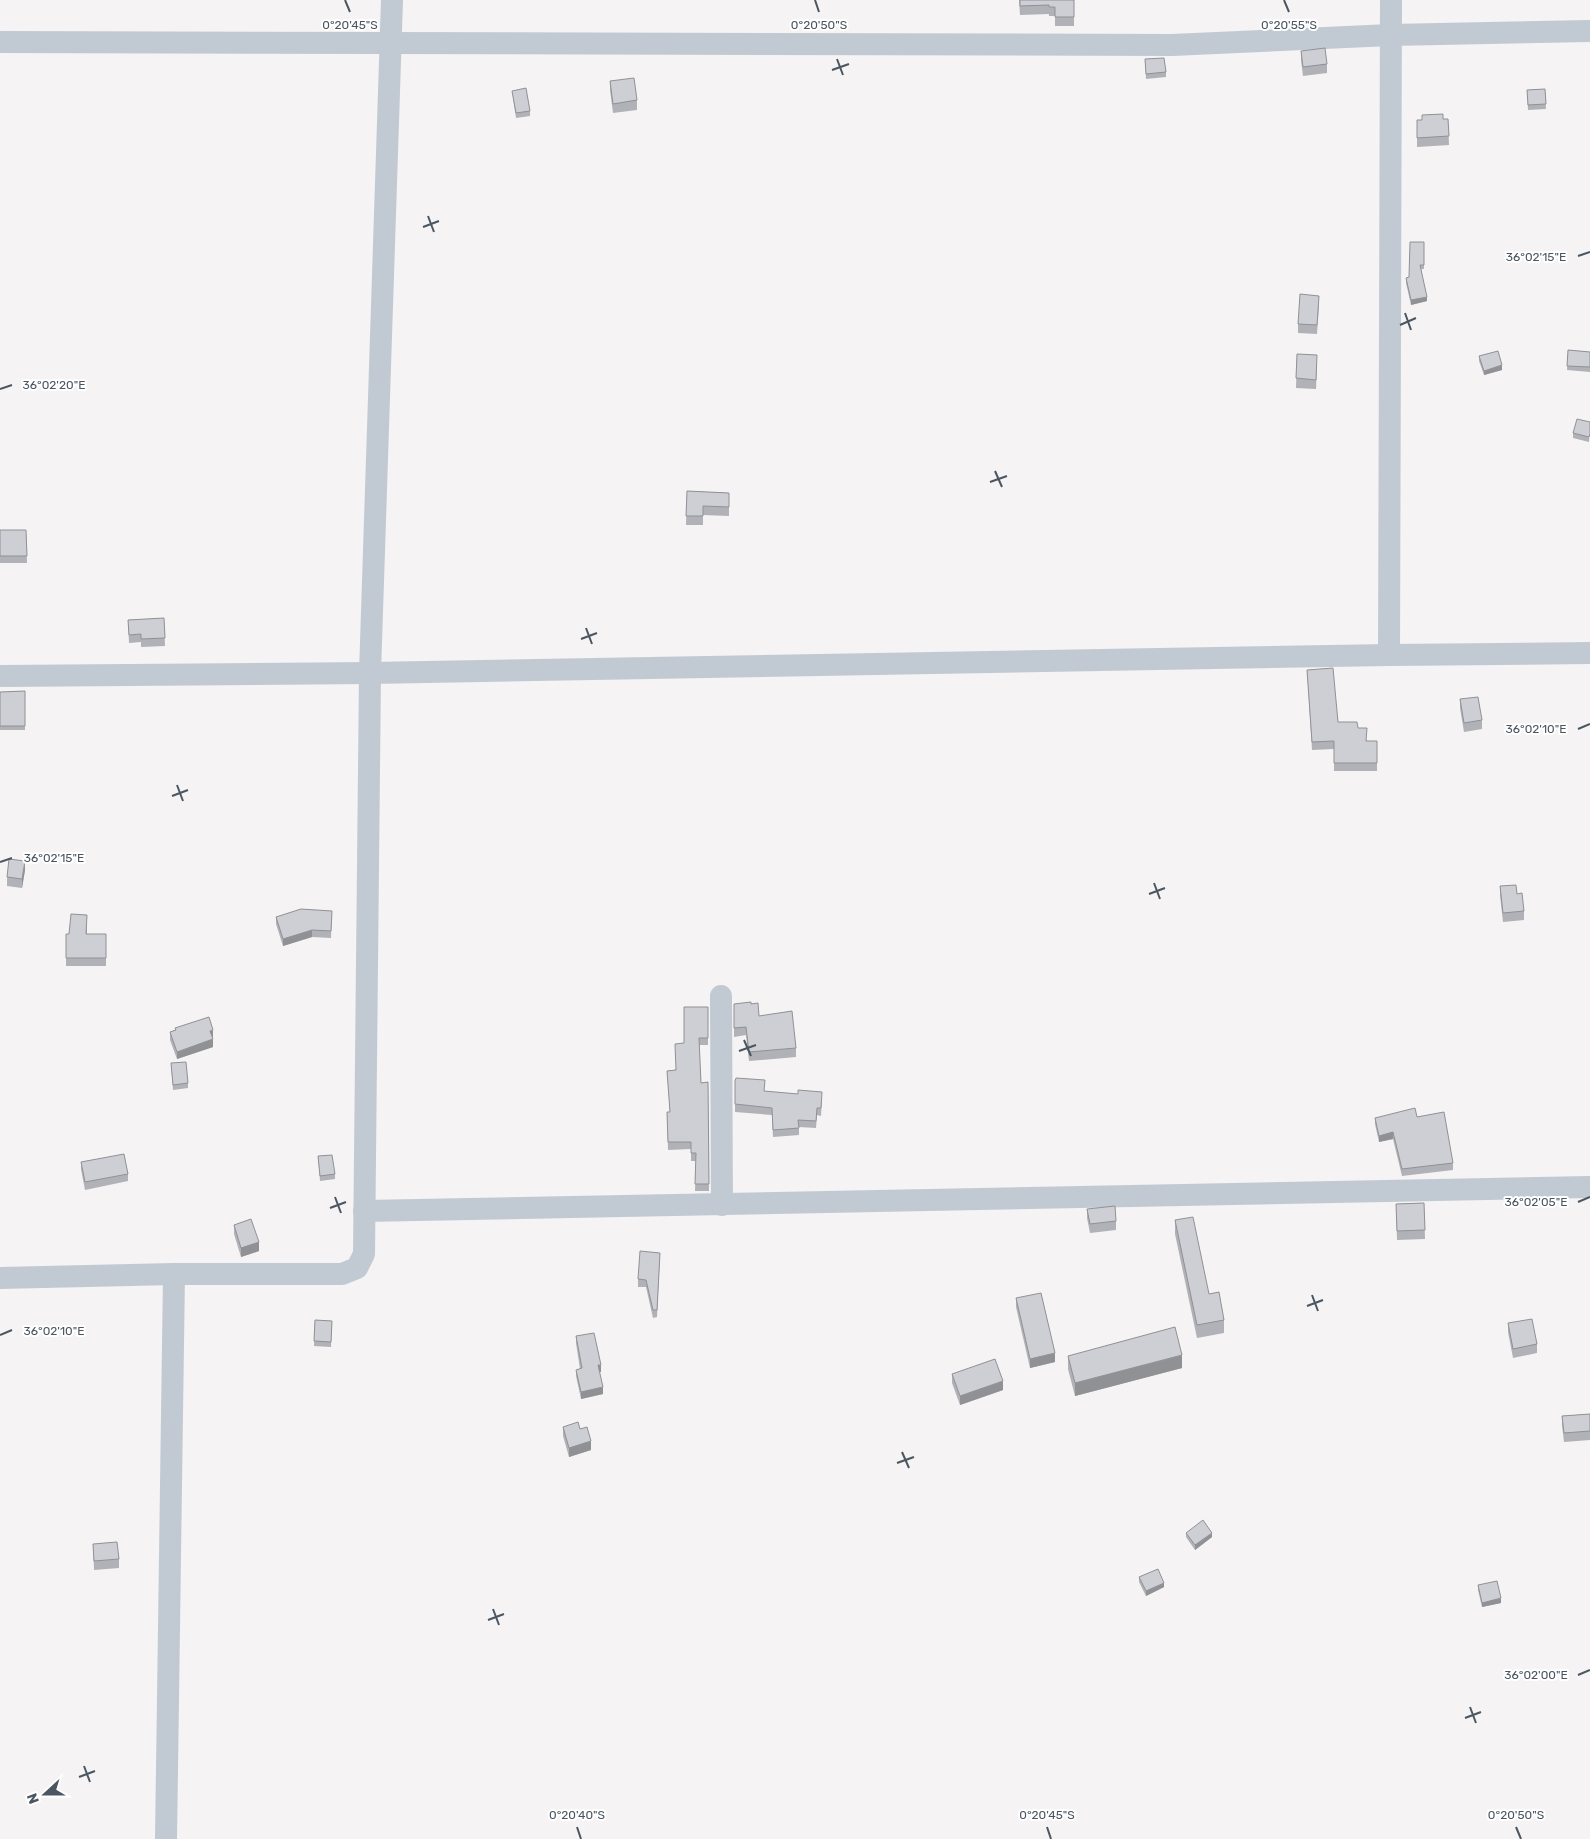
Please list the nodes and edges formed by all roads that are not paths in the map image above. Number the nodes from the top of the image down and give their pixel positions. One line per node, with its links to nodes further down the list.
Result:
1 (392, 0): 6 (street)
2 (1391, 0): 4 (street)
3 (1590, 31): 4 (street)
4 (1390, 35): 6 (street); 8 (street)
5 (0, 42): 6 (street)
6 (392, 44): 9 (street)
7 (1590, 653): 8 (street)
8 (1389, 655): 9 (street)
9 (370, 673): 10 (street); 14 (street)
10 (0, 676)
11 (721, 996): 13 (street)
12 (1590, 1187): 13 (street)
13 (722, 1205): 14 (street)
14 (364, 1211): 15 (street)
15 (174, 1274): 16 (street); 17 (street)
16 (0, 1278)
17 (166, 1839)

